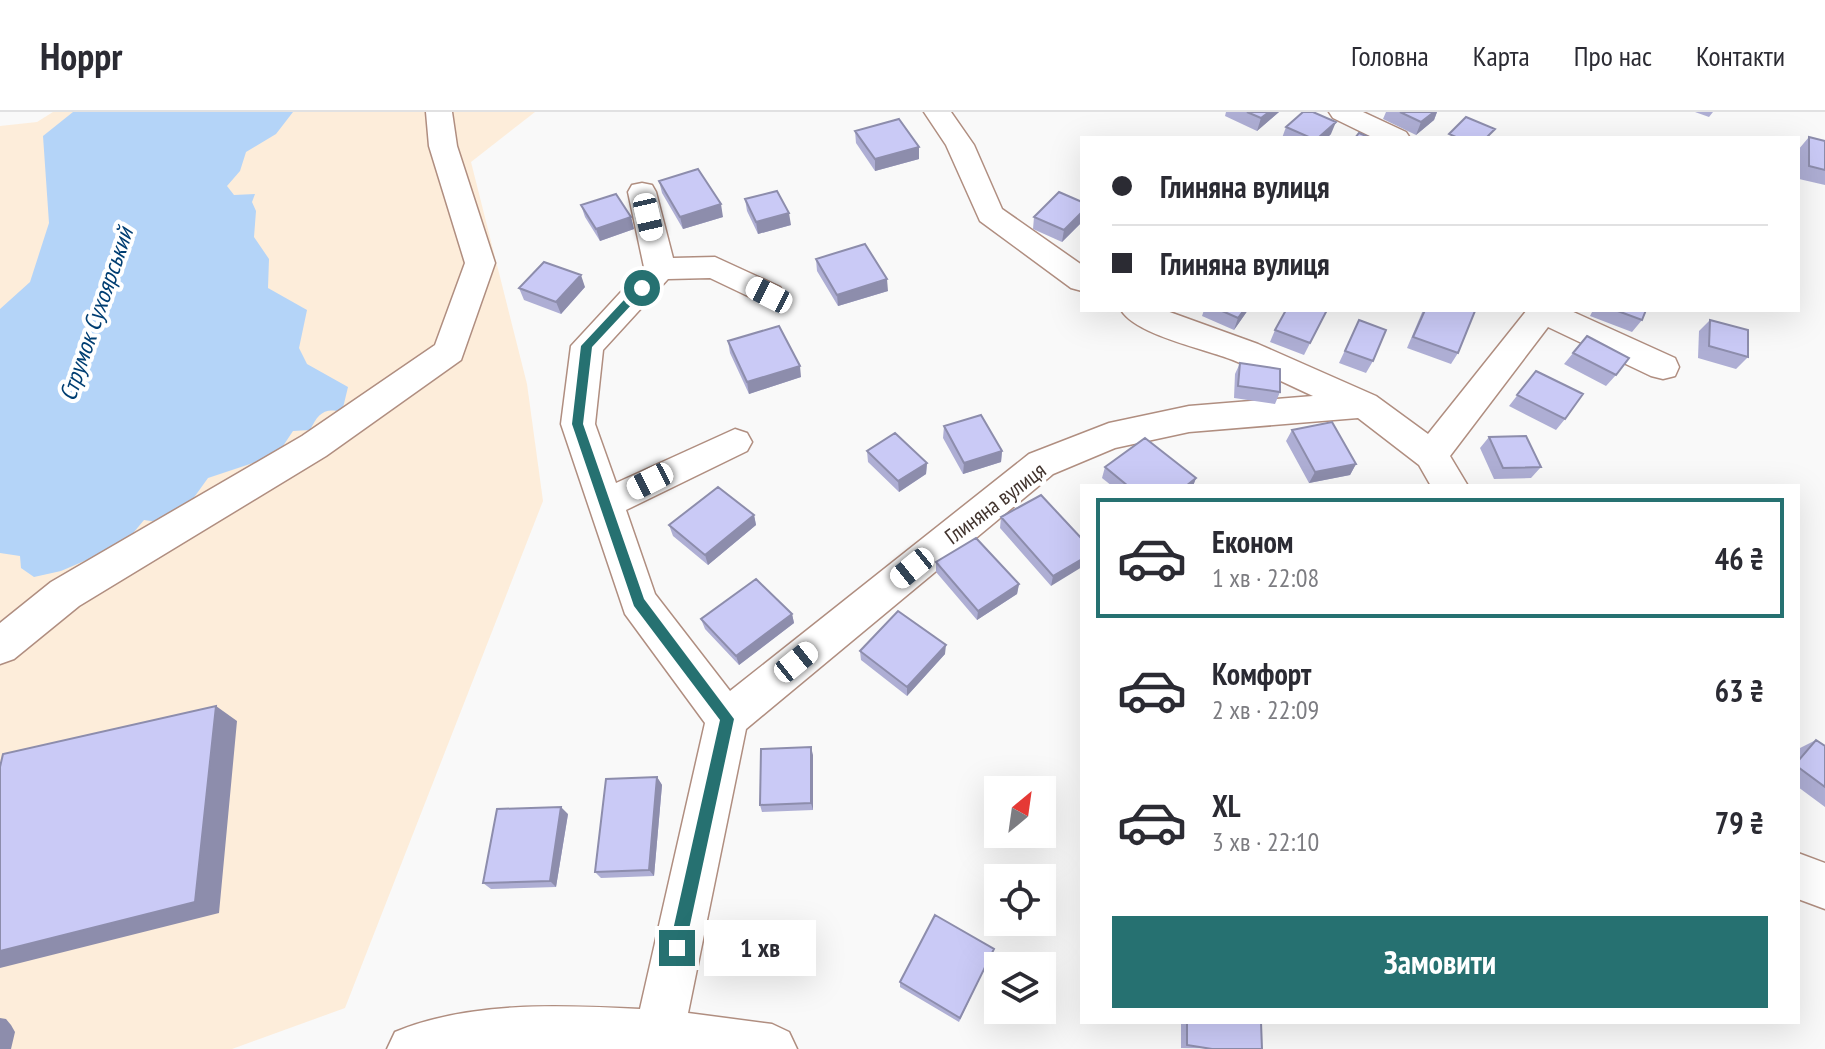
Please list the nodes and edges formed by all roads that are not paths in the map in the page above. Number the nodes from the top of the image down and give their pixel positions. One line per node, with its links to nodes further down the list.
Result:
1 (439, 112): 18 (street)
2 (937, 112): 7 (street)
3 (1342, 112): 4 (street)
4 (1392, 136)
5 (642, 192): 6 (street)
6 (660, 269): 8 (street); 17 (street)
7 (1080, 279)
8 (769, 295)
9 (1141, 312): 13 (street)
10 (1541, 312): 15 (street)
11 (1547, 312): 12 (street)
12 (1663, 367)
13 (1364, 405): 15 (street); 19 (street, Глиняна вулиця)
14 (735, 442): 17 (street)
15 (1431, 455): 16 (street)
16 (1449, 484)
17 (607, 503): 19 (street)
18 (0, 647)
19 (727, 719): 22 (street)
20 (1800, 877): 21 (street)
21 (1825, 886)
22 (659, 1033): 23 (street); 24 (street)
23 (412, 1049)
24 (772, 1049)

